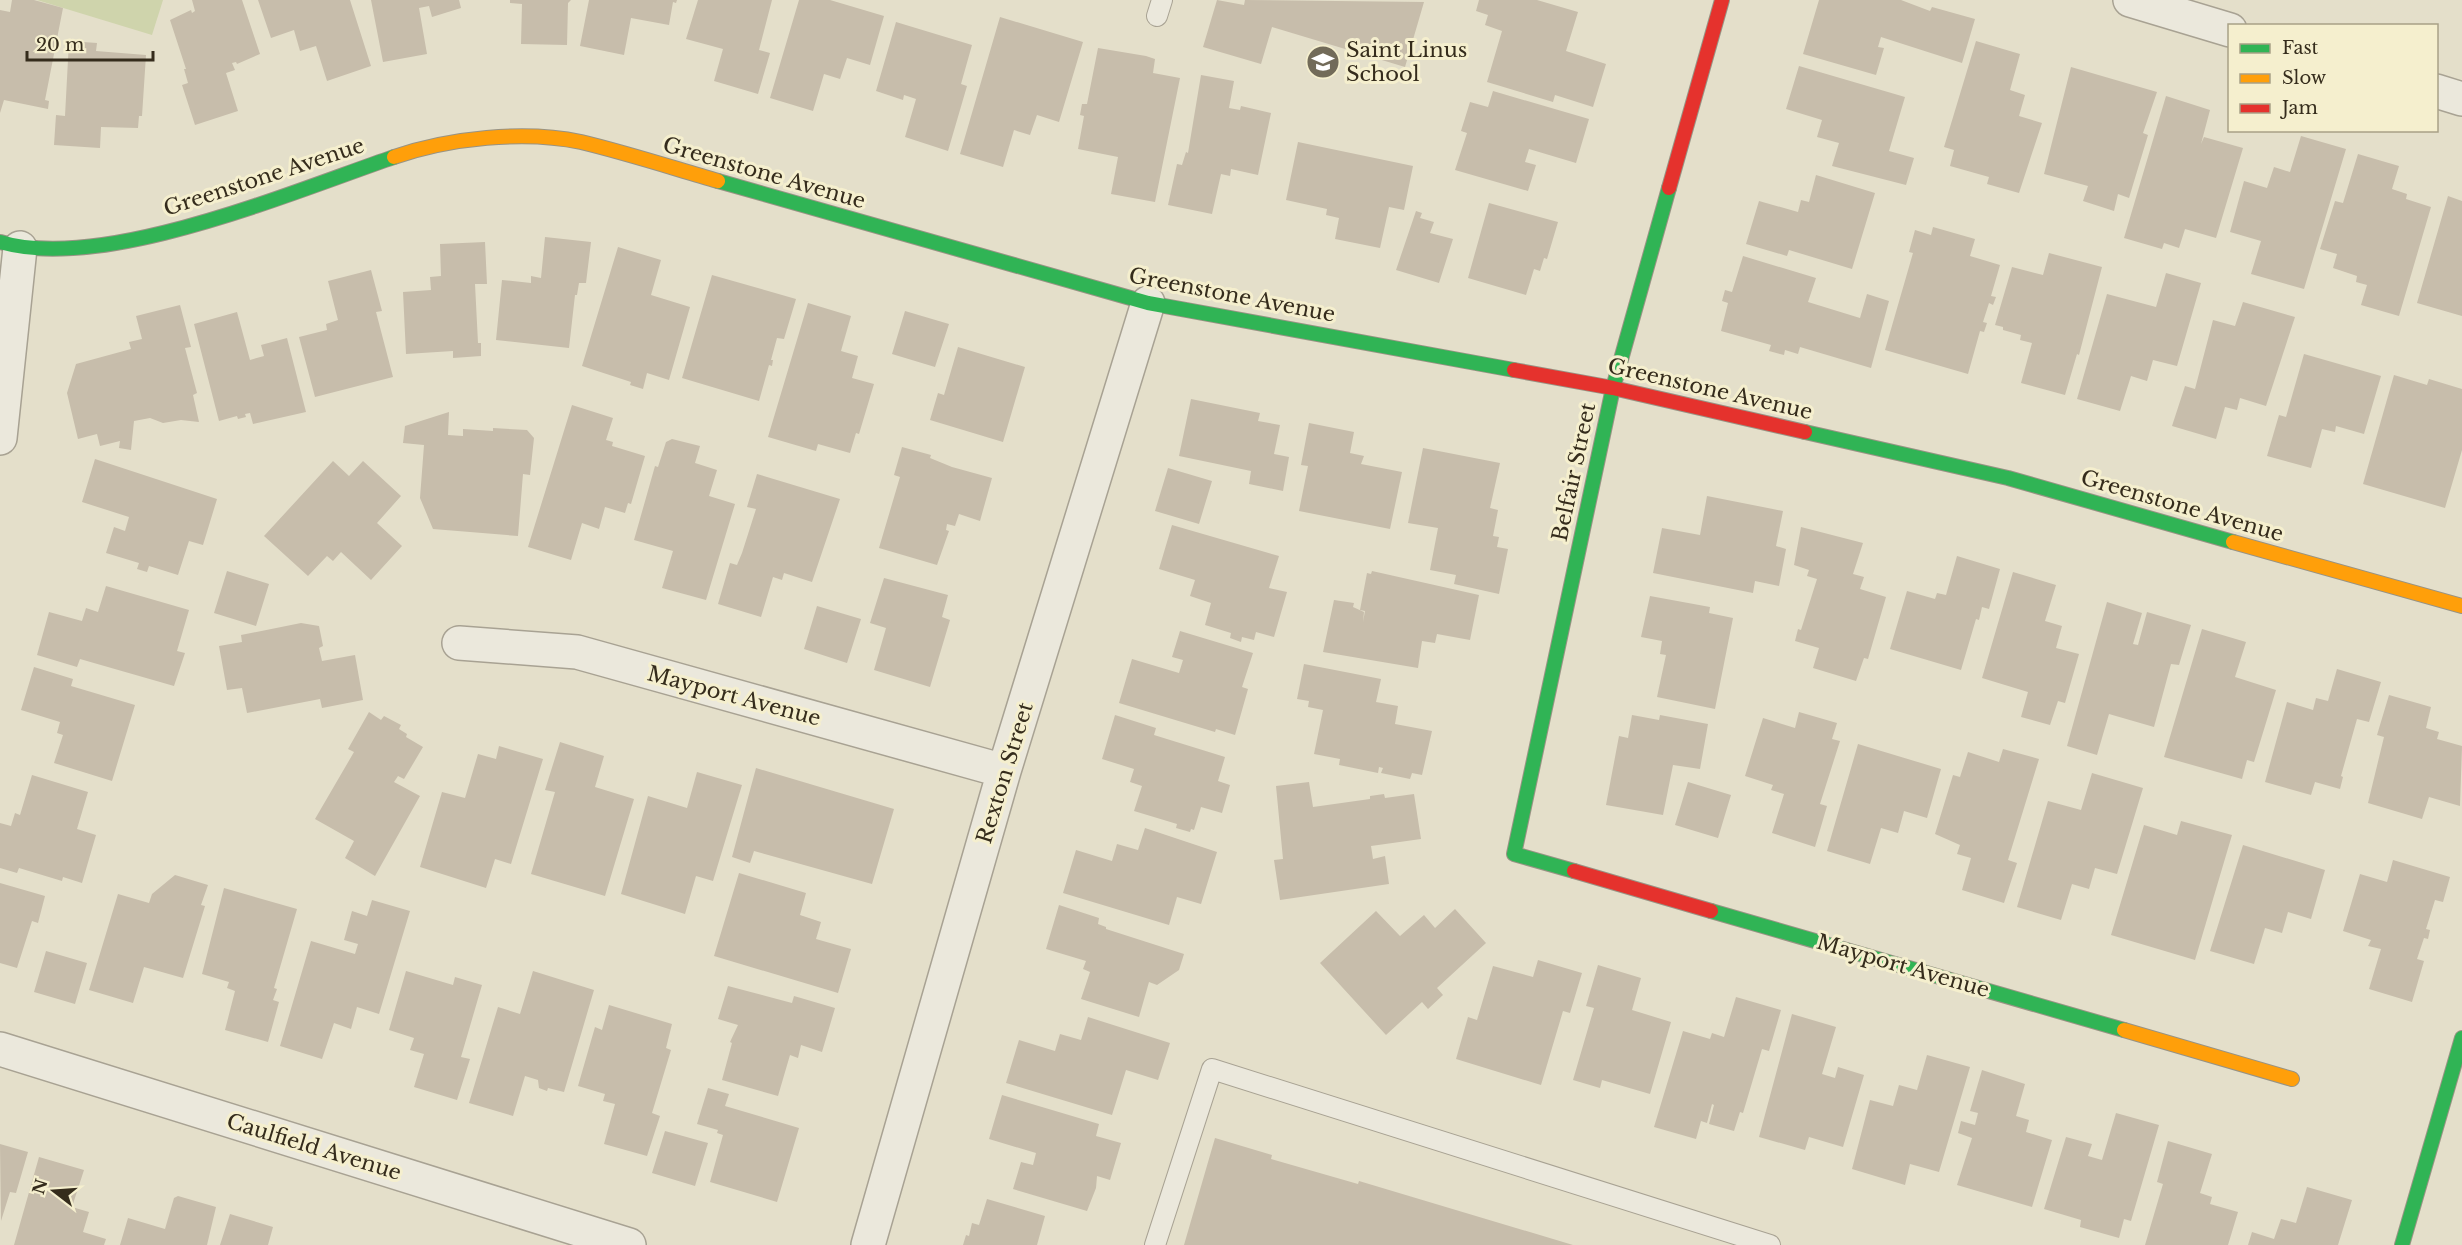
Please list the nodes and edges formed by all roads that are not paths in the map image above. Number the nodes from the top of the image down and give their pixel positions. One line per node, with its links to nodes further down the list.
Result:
1 (1722, 0): 8 (street, Belfair Street)
2 (2130, 0): 3 (street)
3 (2228, 30)
4 (2438, 92): 5 (street)
5 (2462, 99)
6 (10, 245): 7 (street, Greenstone Avenue); 9 (street)
7 (1148, 303): 8 (street, Greenstone Avenue); 12 (street, Rexton Street)
8 (1613, 388): 10 (street, Greenstone Avenue); 13 (street, Belfair Street)
9 (0, 438)
10 (2462, 606)
11 (459, 643): 12 (street, Mayport Avenue)
12 (1004, 771): 19 (street, Rexton Street)
13 (1514, 854): 17 (street, Mayport Avenue)
14 (2462, 1038): 16 (street)
15 (0, 1049): 18 (street, Caulfield Avenue)
16 (2456, 1076): 22 (street)
17 (2292, 1079)
18 (628, 1245)
19 (868, 1245)
20 (1155, 1245): 21 (lane)
21 (1770, 1245)
22 (2402, 1245)

